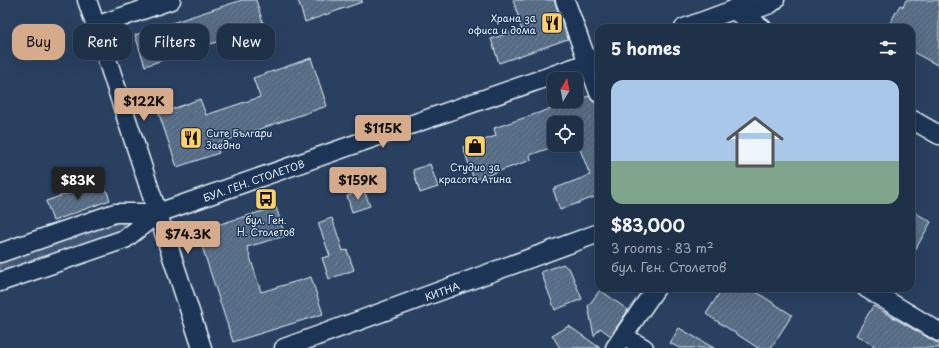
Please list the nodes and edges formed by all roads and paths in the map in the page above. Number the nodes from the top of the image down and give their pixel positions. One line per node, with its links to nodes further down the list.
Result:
1 (86, 0): 6 (street)
2 (171, 0): 7 (street)
3 (565, 0): 11 (street)
4 (775, 0): 5 (street)
5 (740, 5): 8 (street); 9 (street)
6 (95, 24)
7 (102, 24)
8 (694, 24)
9 (758, 24)
10 (107, 60): 15 (street)
11 (593, 61): 12 (street); 15 (street, БУЛ. ГЕН. СТОЛЕТОВ)
12 (595, 72)
13 (915, 120): 14 (street)
14 (936, 128)
15 (158, 212): 17 (street, БУЛ. ГЕН. СТОЛЕТОВ); 18 (street, БУЛ. ГЕН. СТОЛЕТОВ); 23 (street)
16 (595, 234): 24 (street, КИТНА)
17 (0, 253)
18 (0, 282)
19 (653, 292): 22 (street)
20 (873, 292): 21 (street)
21 (939, 332)
22 (619, 342): 25 (street)
23 (202, 348)
24 (284, 348)
25 (644, 348)

